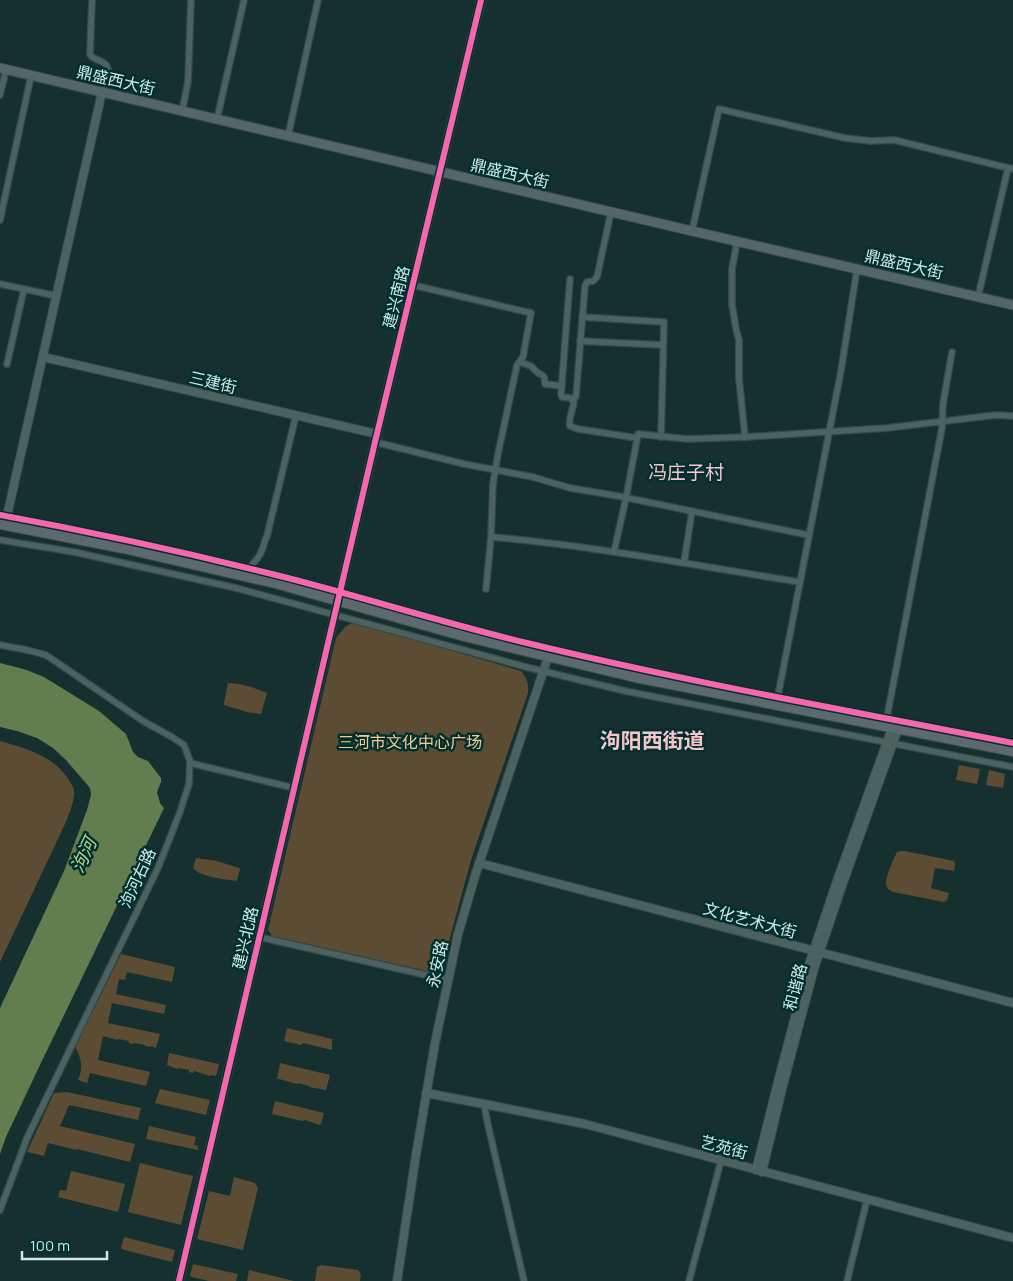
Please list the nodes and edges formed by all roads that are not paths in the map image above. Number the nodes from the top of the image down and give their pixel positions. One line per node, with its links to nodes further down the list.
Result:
1 (92, 0): 8 (street)
2 (191, 0): 10 (street)
3 (244, 0): 11 (street)
4 (318, 0): 12 (street)
5 (482, 0): 14 (street, 建兴南路)
6 (3, 69): 7 (main road, 鼎盛西大街); 9 (street)
7 (31, 76): 8 (main road, 鼎盛西大街); 16 (street)
8 (103, 92): 10 (main road, 鼎盛西大街); 24 (street)
9 (0, 95)
10 (182, 111): 11 (main road, 鼎盛西大街)
11 (217, 119): 12 (main road, 鼎盛西大街)
12 (288, 136): 14 (main road, 鼎盛西大街)
13 (1010, 169): 17 (street); 25 (street)
14 (440, 172): 15 (main road, 鼎盛西大街); 22 (street, 建兴南路)
15 (611, 212): 17 (main road, 鼎盛西大街); 27 (street)
16 (0, 220)
17 (692, 231): 18 (main road, 鼎盛西大街)
18 (737, 241): 19 (main road, 鼎盛西大街); 41 (street)
19 (857, 269): 25 (main road, 鼎盛西大街); 39 (street)
20 (570, 279): 34 (street)
21 (0, 284): 23 (street)
22 (412, 285): 32 (street); 42 (street, 建兴南路)
23 (24, 289): 24 (street); 33 (street)
24 (57, 296): 31 (street)
25 (978, 297): 26 (main road, 鼎盛西大街)
26 (1013, 305)
27 (582, 317): 28 (street); 29 (street)
28 (580, 341): 29 (street); 35 (street)
29 (663, 345): 40 (street)
30 (952, 352): 38 (street)
31 (43, 357): 36 (street, 三建街); 47 (street)
32 (520, 362): 34 (street); 44 (street)
33 (6, 364)
34 (562, 386): 35 (street)
35 (573, 400): 43 (street)
36 (296, 415): 42 (street, 三建街); 53 (street)
37 (1013, 416): 38 (street)
38 (942, 421): 39 (street); 60 (street)
39 (829, 432): 41 (street); 48 (street)
40 (661, 437): 41 (street); 43 (street)
41 (745, 437)
42 (376, 438): 44 (street); 56 (street, 建兴南路)
43 (637, 438): 45 (street)
44 (496, 470): 45 (street); 49 (street)
45 (626, 498): 46 (street); 51 (street)
46 (692, 511): 48 (street); 52 (street)
47 (2, 522): 53 (highway); 56 (highway)
48 (808, 535): 54 (street)
49 (491, 537): 51 (street); 55 (street)
50 (0, 540): 56 (street)
51 (614, 552): 52 (street)
52 (684, 563): 54 (street)
53 (249, 572): 56 (highway)
54 (800, 582): 59 (street)
55 (486, 590)
56 (337, 604): 58 (highway); 59 (highway); 66 (street, 建兴北路)
57 (0, 645): 64 (street)
58 (544, 668): 60 (highway); 67 (street, 永安路)
59 (777, 701): 60 (highway)
60 (891, 732): 61 (street); 62 (highway); 63 (highway); 65 (street); 69 (street, 和谐路)
61 (1013, 743)
62 (1013, 751)
63 (1013, 758)
64 (190, 763): 66 (street); 77 (street, 泃河右路)
65 (1013, 767)
66 (294, 788): 68 (street, 建兴北路)
67 (479, 863): 69 (street, 文化艺术大街); 70 (street, 永安路)
68 (259, 938): 70 (street); 79 (street, 建兴北路)
69 (816, 951): 71 (street, 文化艺术大街); 75 (street, 和谐路)
70 (448, 980): 72 (street, 永安路)
71 (1013, 1003)
72 (426, 1093): 73 (street, 艺苑街); 80 (street, 永安路)
73 (484, 1104): 74 (street, 艺苑街); 81 (street)
74 (721, 1161): 75 (street, 艺苑街); 82 (street)
75 (759, 1171): 76 (street, 艺苑街)
76 (867, 1200): 78 (street, 艺苑街); 83 (street)
77 (0, 1210)
78 (1013, 1238)
79 (179, 1281)
80 (397, 1281)
81 (524, 1281)
82 (688, 1281)
83 (847, 1281)

